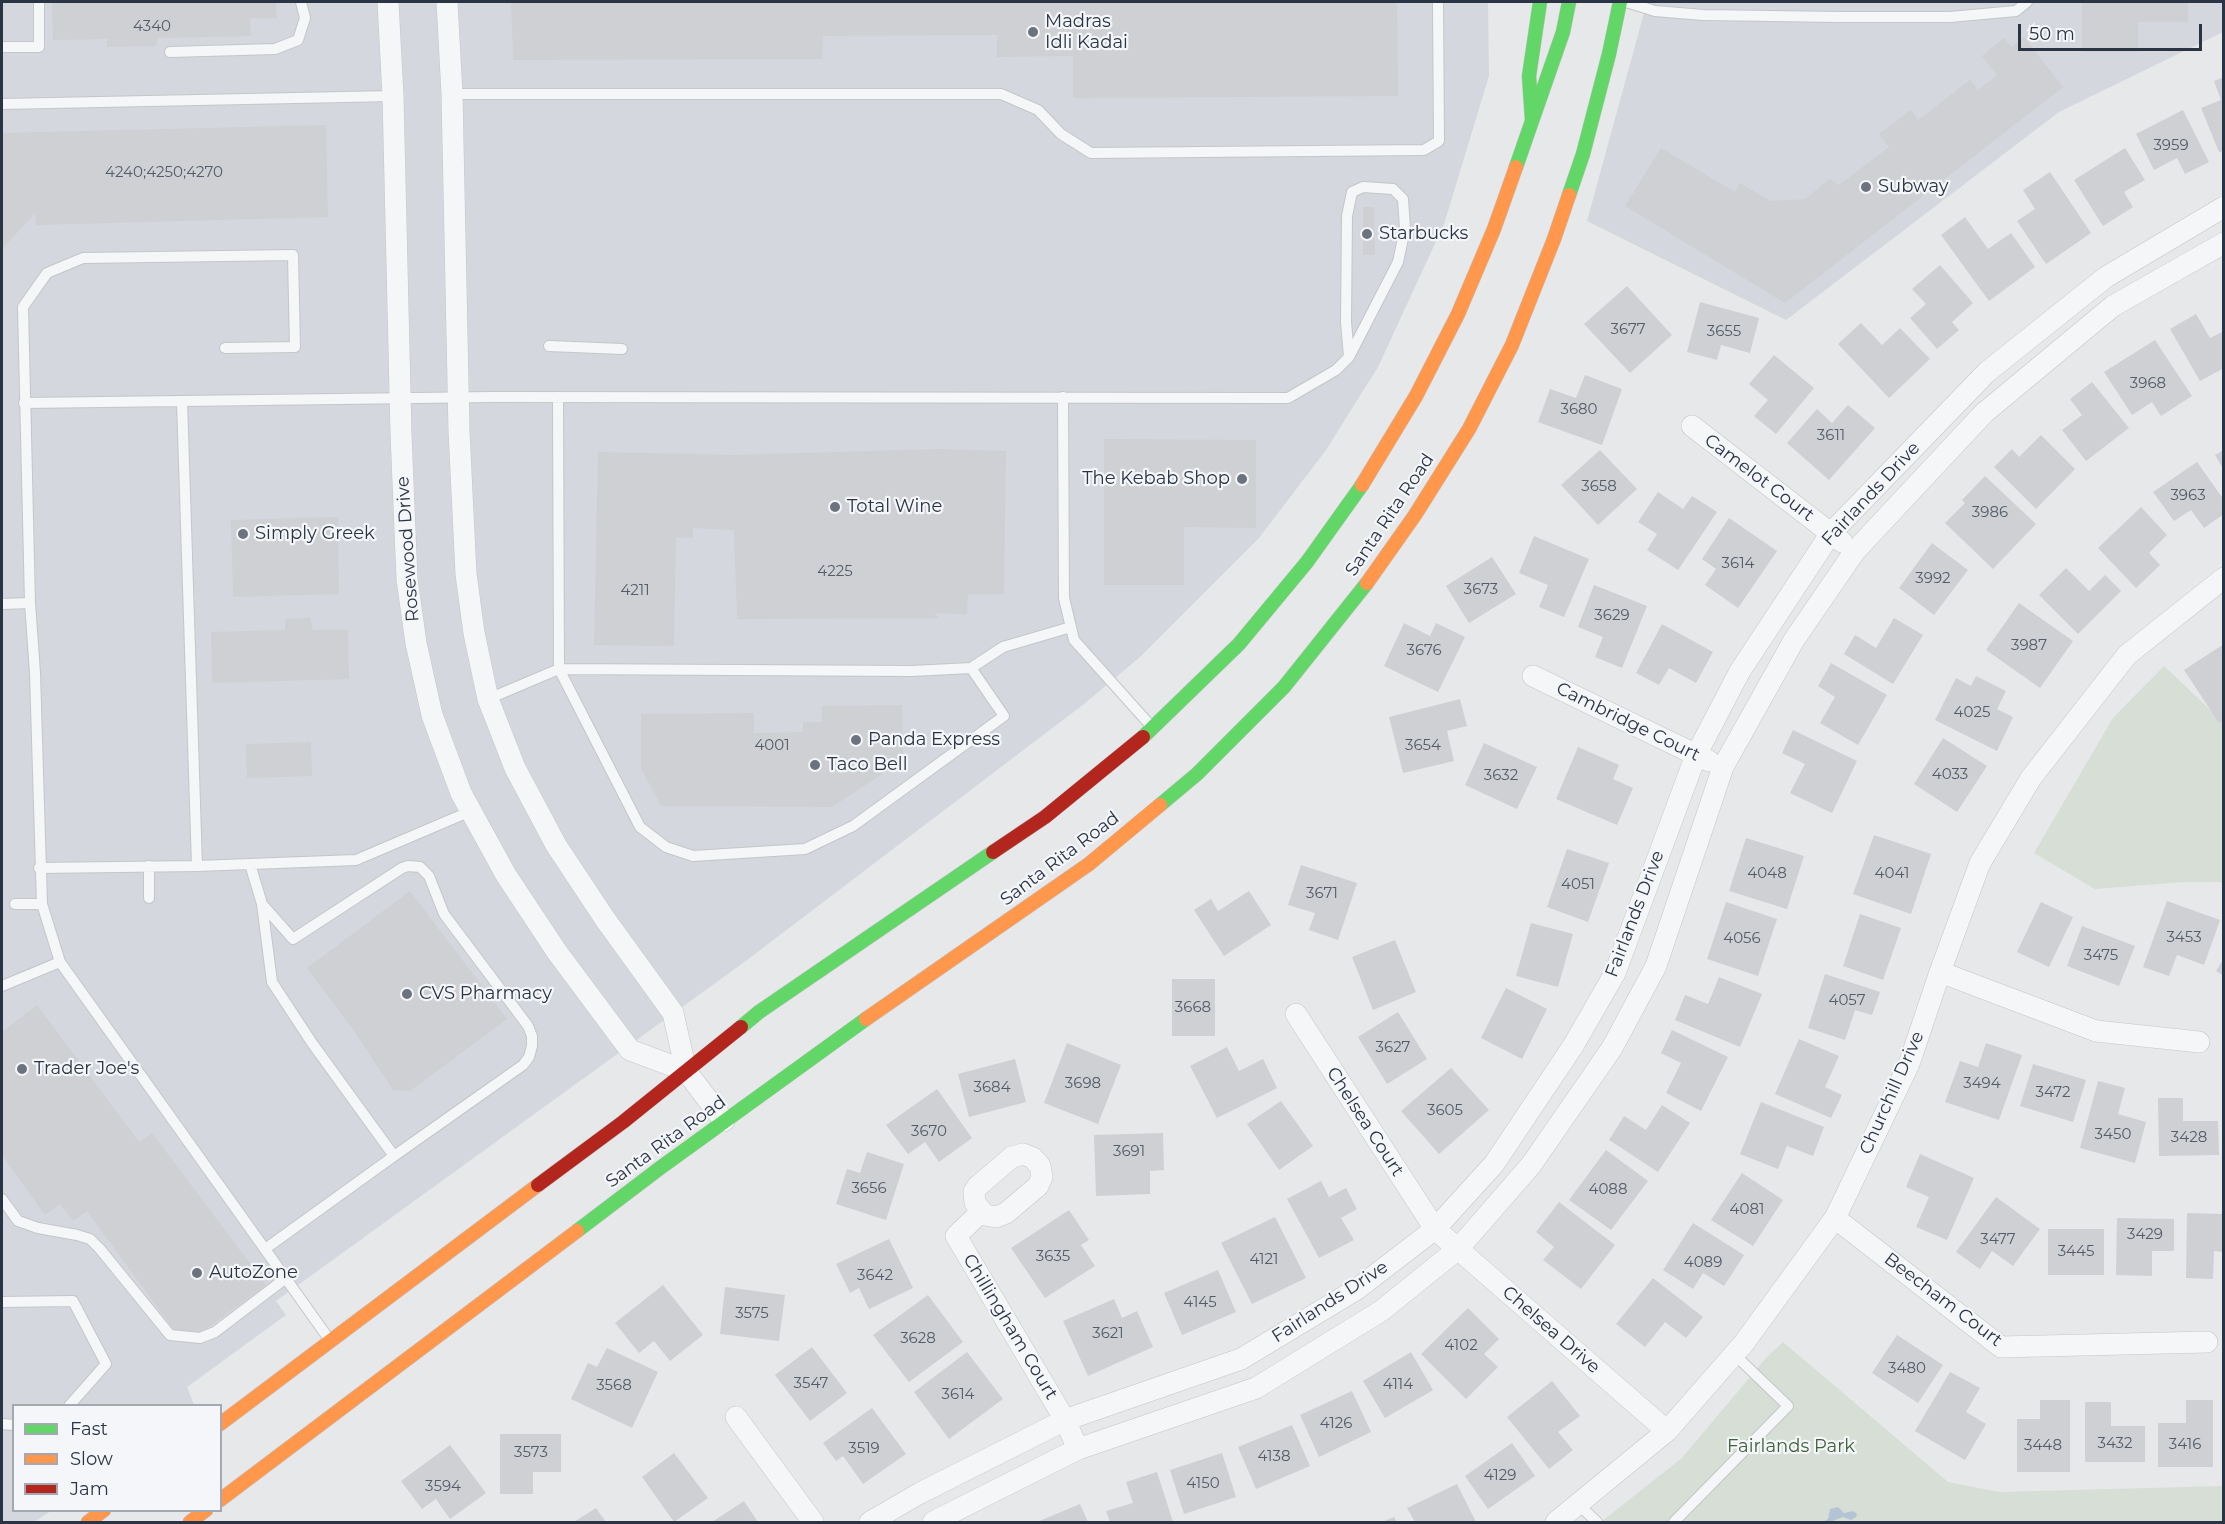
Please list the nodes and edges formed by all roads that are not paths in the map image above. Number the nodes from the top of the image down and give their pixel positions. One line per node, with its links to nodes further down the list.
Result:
1 (39, 2): 11 (lane)
2 (301, 2): 12 (lane)
3 (388, 2): 14 (street, Rosewood Drive)
4 (447, 2): 13 (street)
5 (1438, 2): 13 (lane)
6 (1540, 2): 16 (main road)
7 (1569, 2): 16 (main road)
8 (1620, 2): 58 (main road, Santa Rita Road)
9 (1626, 2): 10 (lane)
10 (2027, 2)
11 (2, 47)
12 (170, 52)
13 (452, 94): 26 (street)
14 (393, 96): 15 (lane); 25 (street, Rosewood Drive)
15 (2, 104)
16 (1532, 120): 40 (main road)
17 (2223, 207): 30 (street, Fairlands Drive)
18 (2223, 243): 31 (street, Fairlands Drive)
19 (549, 346): 21 (lane)
20 (225, 348): 28 (lane)
21 (622, 349)
22 (1349, 357): 22 (lane); 24 (lane)
23 (558, 397): 24 (lane); 26 (lane); 37 (lane)
24 (1063, 397): 35 (lane)
25 (400, 398): 26 (lane); 27 (lane); 43 (street, Rosewood Drive)
26 (458, 398): 39 (street)
27 (182, 401): 28 (lane); 46 (lane)
28 (24, 403): 33 (lane)
29 (1692, 426): 30 (street, Camelot Court)
30 (1831, 533): 31 (street, Camelot Court); 41 (street, Fairlands Drive)
31 (1854, 551): 42 (street, Fairlands Drive)
32 (2223, 578): 53 (street, Churchill Drive)
33 (30, 603): 34 (lane); 47 (lane)
34 (2, 604)
35 (1071, 627): 36 (lane); 40 (lane)
36 (970, 668): 37 (lane); 37 (lane)
37 (559, 669): 39 (lane)
38 (1533, 676): 41 (street, Cambridge Court)
39 (488, 699): 57 (street)
40 (1153, 729): 57 (main road)
41 (1696, 755): 42 (street, Cambridge Court); 63 (street, Fairlands Drive)
42 (1723, 767): 65 (street, Fairlands Drive)
43 (471, 811): 44 (lane); 57 (street, Rosewood Drive)
44 (249, 864): 46 (lane); 51 (lane)
45 (148, 866): 46 (lane); 47 (lane); 48 (lane)
46 (197, 866)
47 (39, 868): 50 (lane)
48 (148, 898)
49 (15, 904): 50 (lane)
50 (42, 904): 52 (lane)
51 (261, 904): 59 (lane); 59 (lane)
52 (60, 962): 54 (lane); 64 (lane)
53 (1940, 972): 56 (street); 62 (street, Churchill Drive)
54 (2, 986)
55 (1296, 1014): 63 (street, Chelsea Court)
56 (2199, 1042)
57 (686, 1071): 58 (street); 68 (main road)
58 (724, 1121): 77 (main road, Santa Rita Road)
59 (394, 1156): 64 (lane)
60 (2, 1199): 66 (lane)
61 (981, 1212): 73 (street, Chillingham Court)
62 (1835, 1218): 69 (street, Beecham Court); 70 (street, Churchill Drive)
63 (1435, 1229): 65 (street, Chelsea Drive); 73 (street, Fairlands Drive)
64 (265, 1249): 66 (lane)
65 (1458, 1249): 75 (street, Chelsea Drive); 76 (street, Fairlands Drive)
66 (286, 1278): 68 (lane)
67 (2, 1302): 71 (lane)
68 (332, 1342): 74 (main road)
69 (2207, 1342)
70 (1734, 1354): 75 (street, Churchill Drive); 88 (lane)
71 (71, 1404)
72 (736, 1417): 83 (street)
73 (1065, 1420): 76 (street, Chillingham Court); 84 (street, Fairlands Drive)
74 (222, 1423)
75 (1667, 1431): 78 (street, Churchill Drive)
76 (1078, 1449): 85 (street, Fairlands Drive)
77 (222, 1498)
78 (1578, 1504): 86 (street, Churchill Drive); 87 (lane)
79 (101, 1512): 81 (main road)
80 (203, 1512): 82 (main road)
81 (88, 1522)
82 (190, 1522)
83 (813, 1522)
84 (870, 1522)
85 (933, 1522)
86 (1556, 1522)
87 (1597, 1522)
88 (1674, 1522)

